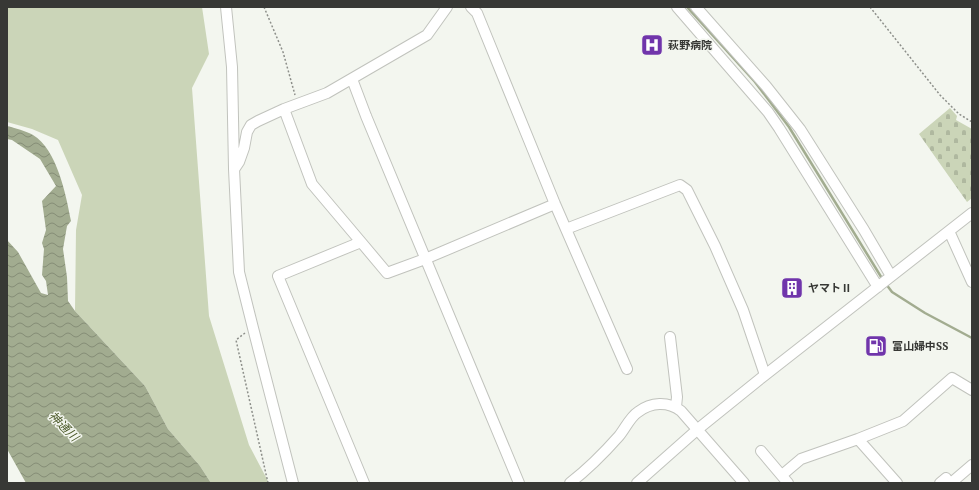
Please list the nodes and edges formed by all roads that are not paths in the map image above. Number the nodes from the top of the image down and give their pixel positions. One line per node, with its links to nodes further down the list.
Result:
1 (226, 7): 8 (street)
2 (447, 7): 6 (street)
3 (471, 7): 9 (street)
4 (677, 7): 17 (street)
5 (696, 7): 15 (street)
6 (352, 79): 7 (street); 14 (street)
7 (284, 109): 8 (street); 13 (street)
8 (234, 169): 28 (street)
9 (556, 204): 11 (street); 14 (street)
10 (972, 213): 12 (street)
11 (566, 229): 19 (street); 20 (street)
12 (949, 231): 15 (street); 16 (street)
13 (361, 242): 14 (street); 29 (street)
14 (425, 259): 30 (street)
15 (891, 276): 17 (street)
16 (972, 282)
17 (878, 286): 20 (street)
18 (670, 337): 22 (street)
19 (627, 370)
20 (765, 374): 23 (street)
21 (972, 390): 24 (street)
22 (676, 407): 23 (street); 31 (street)
23 (698, 429): 32 (street); 33 (street)
24 (858, 439): 27 (street); 34 (street)
25 (761, 451): 27 (street)
26 (972, 464): 36 (street)
27 (785, 479)
28 (293, 483)
29 (364, 483)
30 (519, 483)
31 (570, 483)
32 (637, 483)
33 (744, 483)
34 (897, 483)
35 (940, 483): 36 (street)
36 (951, 483)

